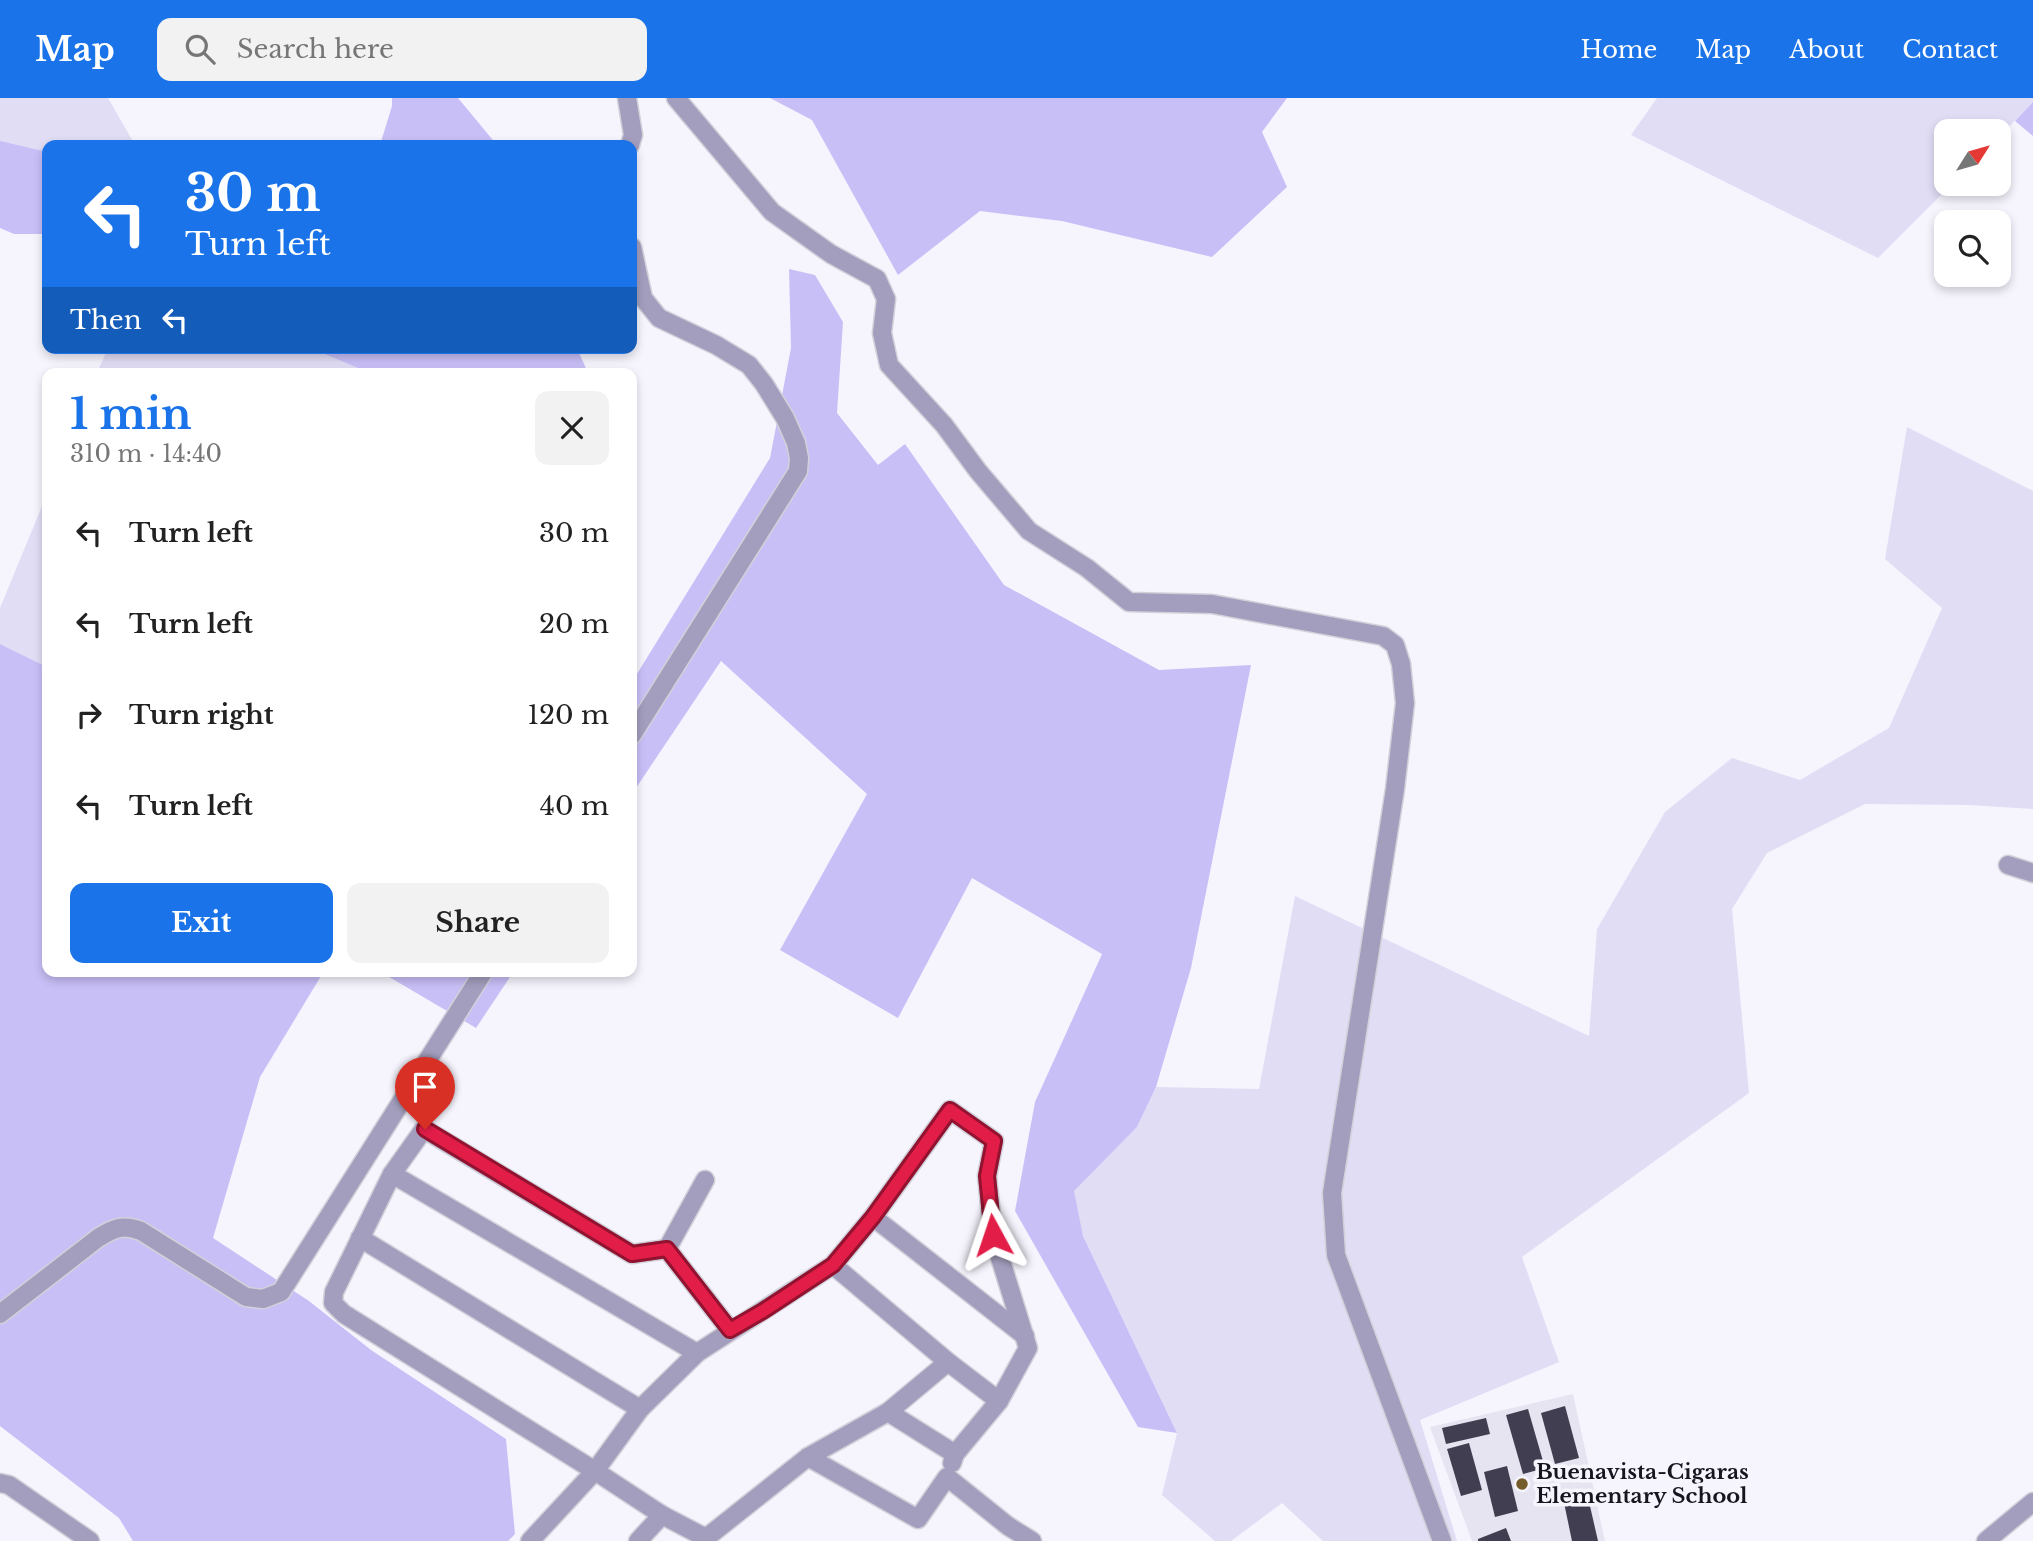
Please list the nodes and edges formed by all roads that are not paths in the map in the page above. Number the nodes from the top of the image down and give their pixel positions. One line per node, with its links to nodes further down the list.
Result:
1 (627, 98): 3 (street)
2 (676, 98): 35 (street)
3 (632, 140)
4 (637, 270): 5 (street)
5 (637, 727)
6 (2008, 865): 7 (street)
7 (2033, 873)
8 (480, 977): 15 (street)
9 (392, 1174): 12 (street); 13 (street); 18 (street)
10 (705, 1180): 13 (street)
11 (873, 1217): 14 (street); 17 (street); 17 (street)
12 (360, 1238): 21 (street); 25 (street)
13 (667, 1249): 16 (street)
14 (833, 1265): 16 (street); 19 (street)
15 (0, 1314)
16 (730, 1330): 18 (street)
17 (1025, 1336): 20 (street)
18 (697, 1353): 21 (street)
19 (948, 1362): 20 (street); 22 (street)
20 (999, 1401): 23 (street)
21 (640, 1409): 25 (street)
22 (888, 1412): 23 (street); 24 (street)
23 (955, 1454): 26 (street)
24 (808, 1457): 26 (street); 30 (street)
25 (594, 1471): 29 (street); 32 (street)
26 (947, 1476): 34 (street)
27 (0, 1483): 31 (street)
28 (2033, 1502): 36 (street)
29 (662, 1515): 30 (street); 33 (street)
30 (705, 1539)
31 (90, 1541)
32 (530, 1541)
33 (638, 1541)
34 (1032, 1541)
35 (1442, 1541)
36 (1986, 1541)

